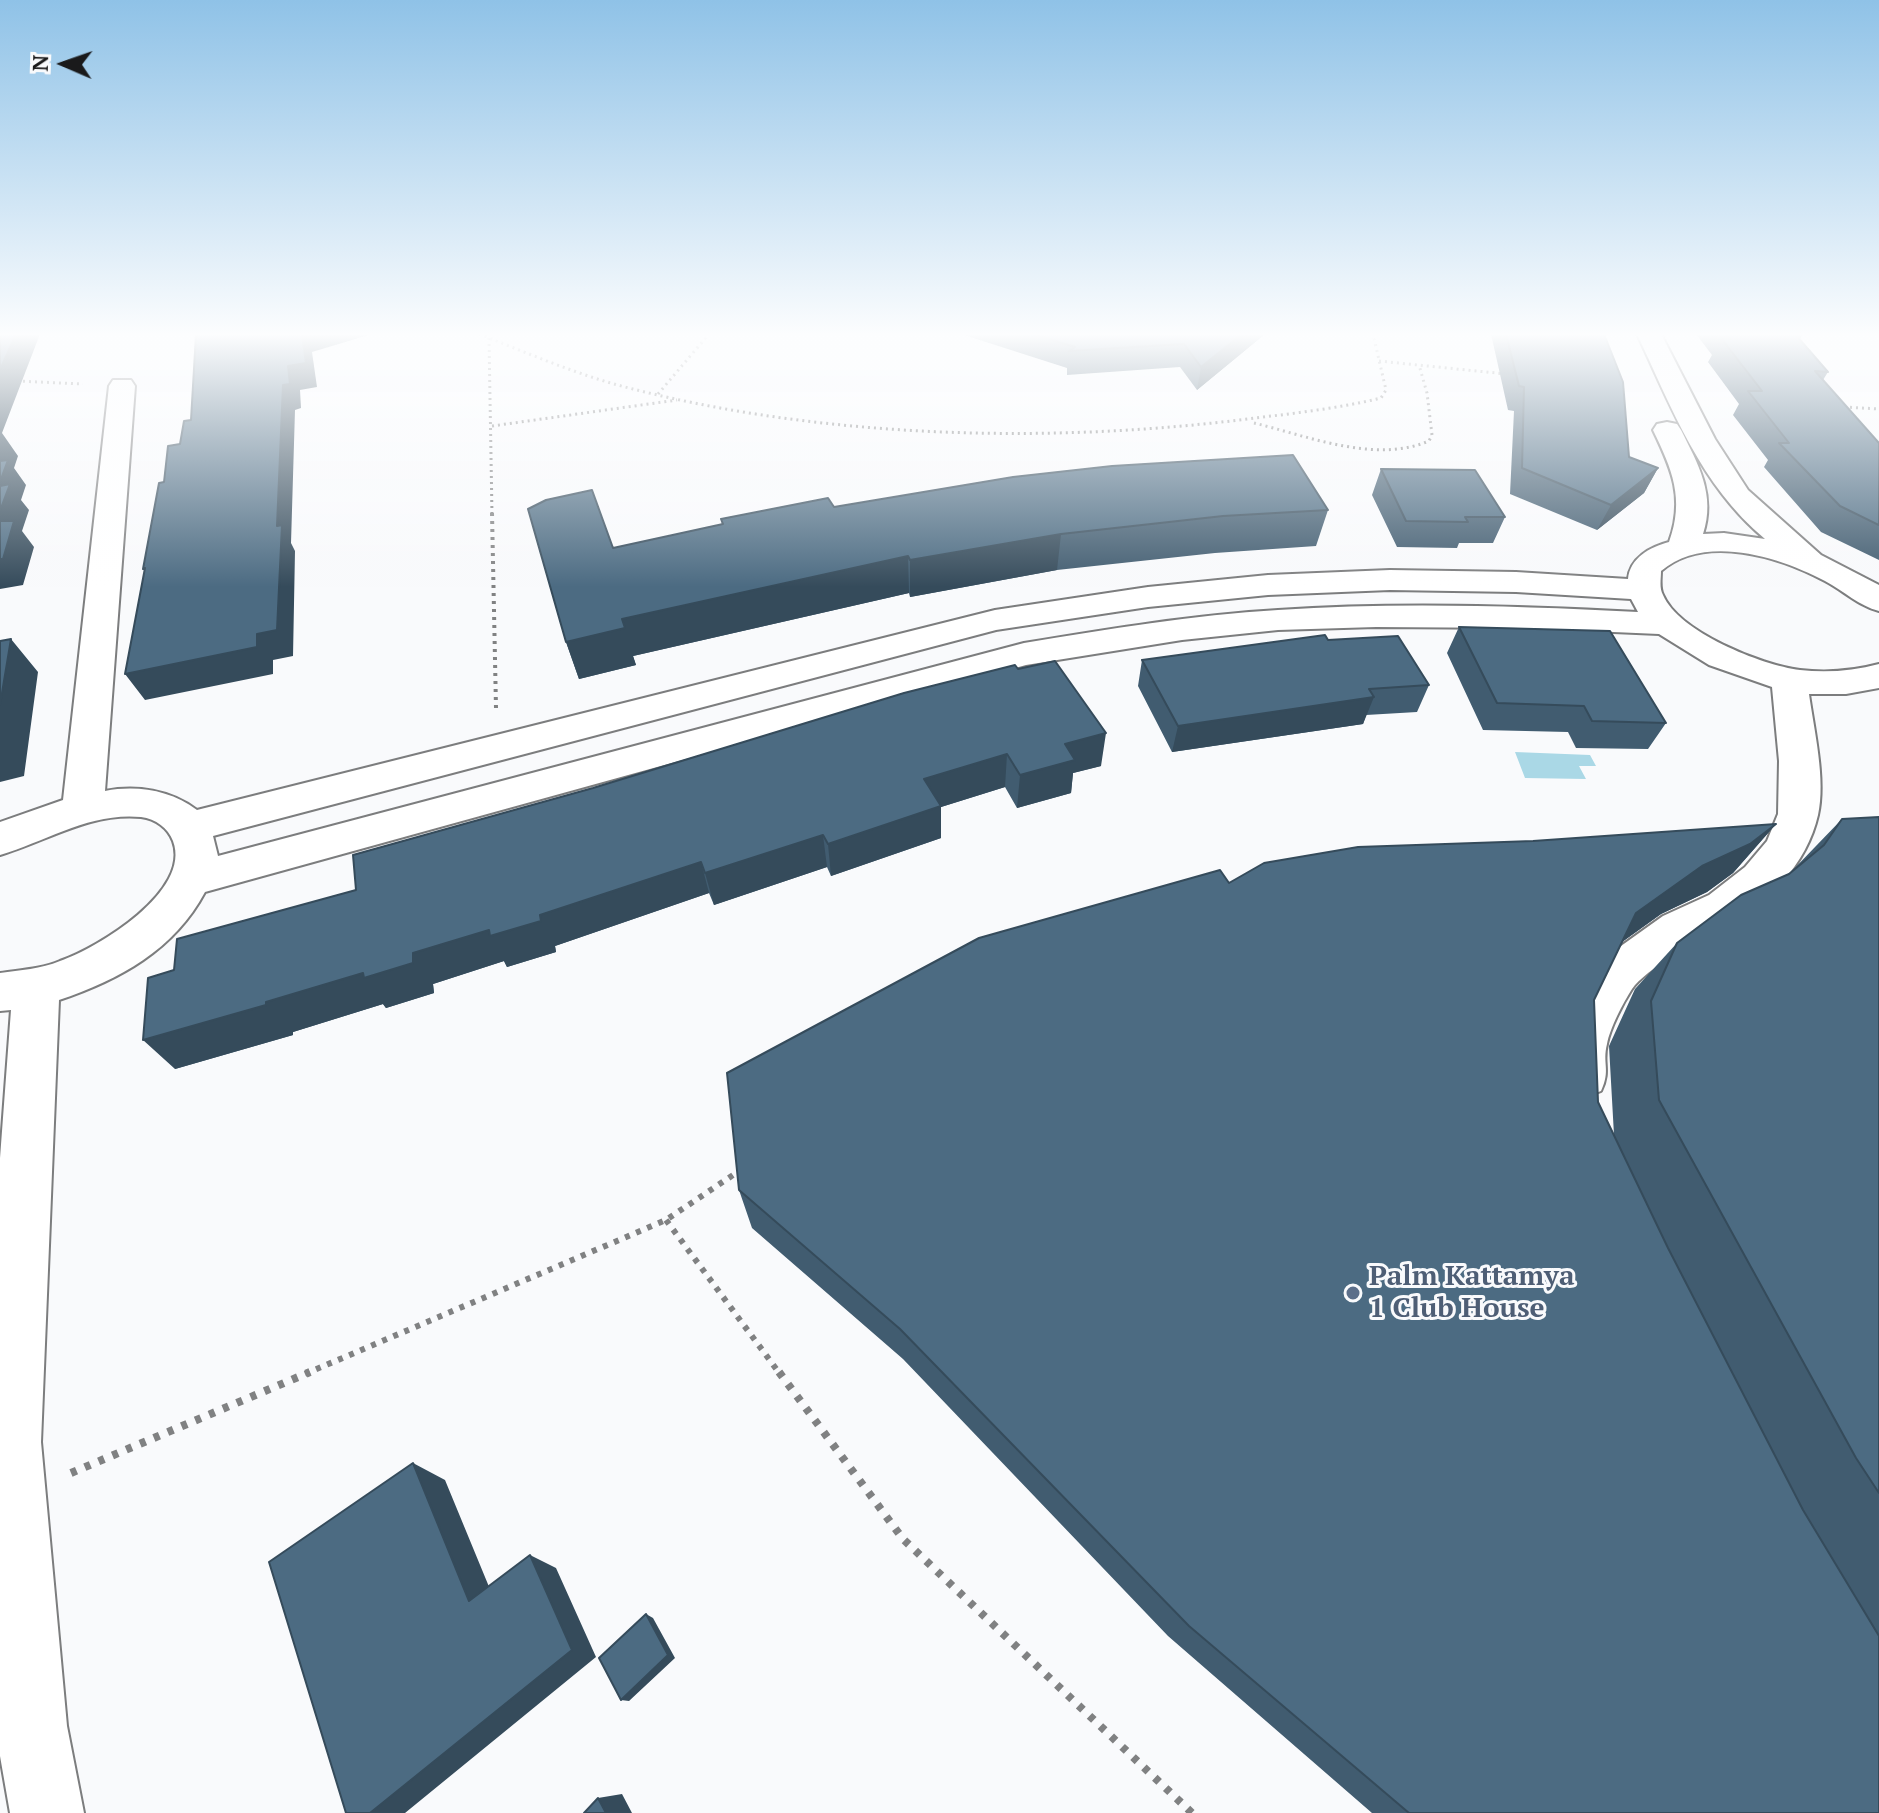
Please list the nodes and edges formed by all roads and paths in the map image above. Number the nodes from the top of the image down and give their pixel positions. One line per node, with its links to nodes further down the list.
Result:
1 (119, 419): 19 (street)
2 (492, 419): 10 (path)
3 (544, 419): 10 (path)
4 (799, 419): 9 (path)
5 (1260, 419): 9 (path)
6 (1430, 419): 9 (path)
7 (1662, 419): 11 (street)
8 (1692, 419): 12 (street)
9 (1246, 421)
10 (492, 426): 18 (path)
11 (1683, 546): 12 (street); 13 (street)
12 (1816, 563): 14 (street)
13 (1644, 590): 15 (street); 18 (street)
14 (1879, 601)
15 (1669, 624): 17 (street); 22 (street)
16 (1879, 676): 17 (street)
17 (1789, 680): 24 (street)
18 (496, 749): 20 (street)
19 (83, 807): 20 (street); 21 (street)
20 (189, 827): 22 (street)
21 (0, 840)
22 (192, 879): 23 (street)
23 (18, 990): 27 (street)
24 (1585, 1129)
25 (744, 1168): 26 (path)
26 (666, 1220): 27 (path); 29 (path)
27 (14, 1497): 28 (street)
28 (47, 1813)
29 (1192, 1813)

